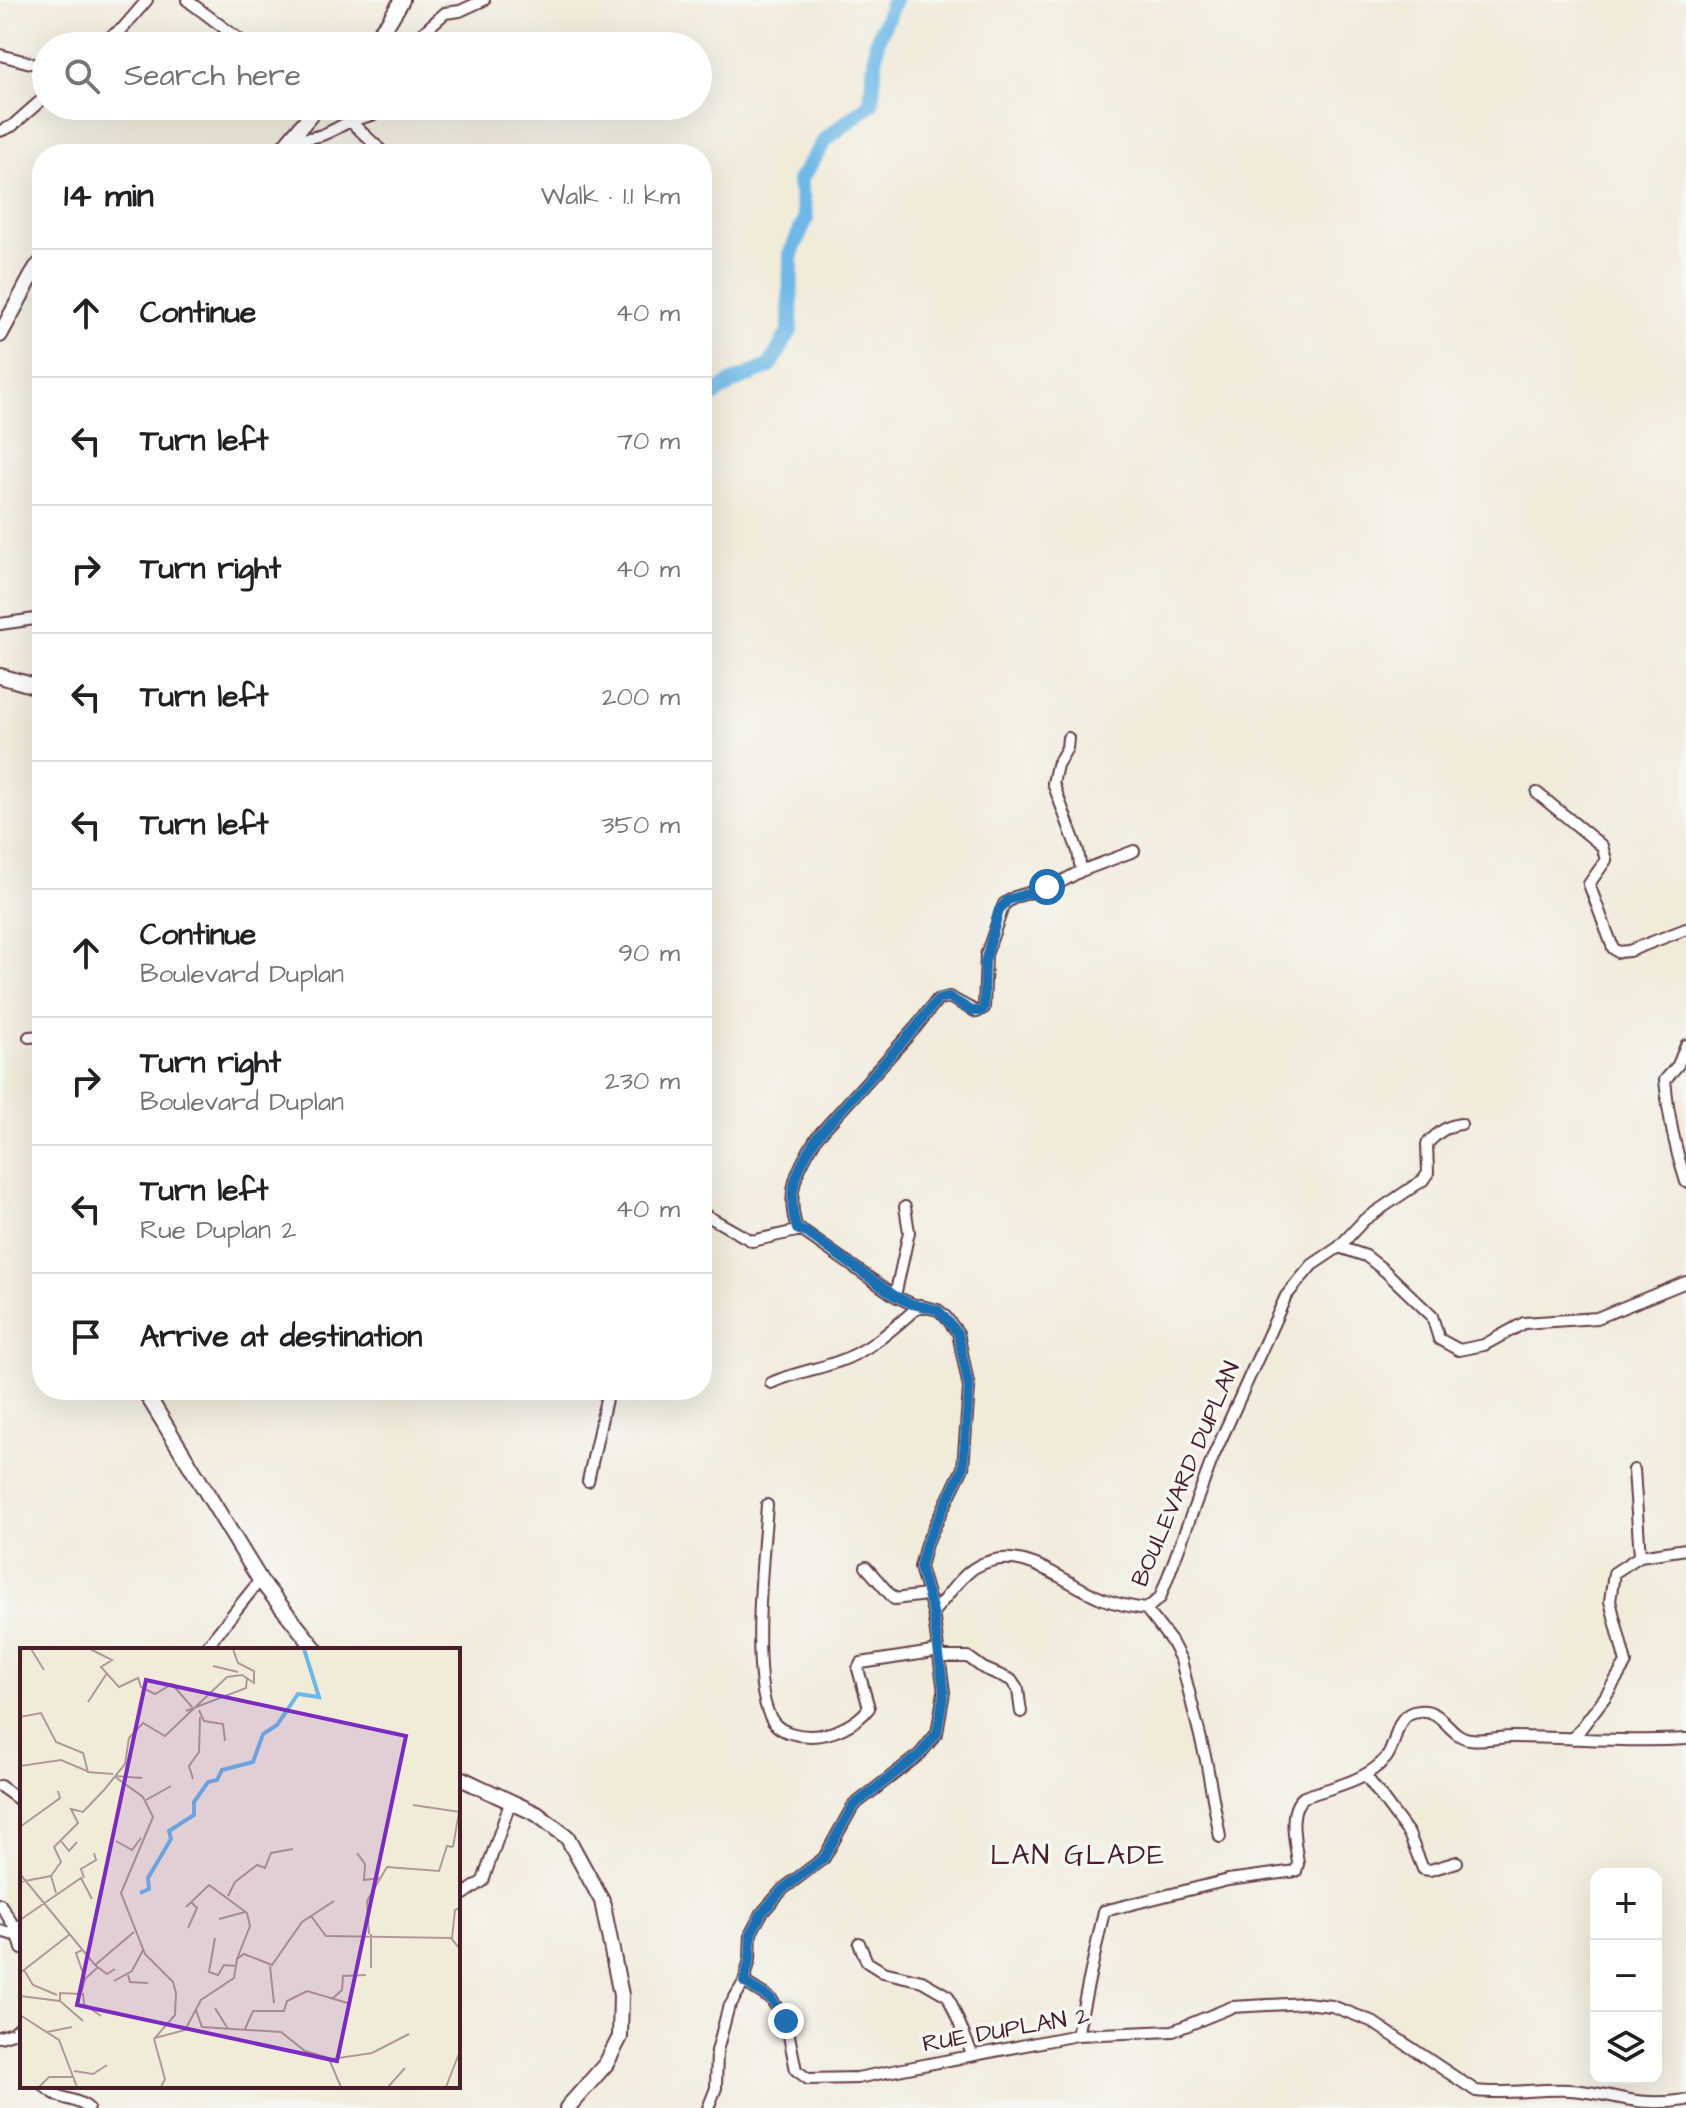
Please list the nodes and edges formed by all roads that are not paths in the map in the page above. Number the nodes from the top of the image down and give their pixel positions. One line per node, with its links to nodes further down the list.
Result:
1 (147, 0): 5 (street)
2 (187, 0): 6 (street)
3 (402, 0): 7 (street)
4 (484, 0): 8 (street)
5 (117, 32)
6 (229, 32)
7 (380, 32)
8 (424, 32)
9 (0, 55): 10 (street)
10 (32, 63)
11 (32, 108): 15 (street)
12 (307, 120): 16 (street)
13 (354, 120): 14 (street)
14 (350, 121): 16 (street); 18 (street)
15 (0, 131)
16 (292, 138): 17 (street)
17 (287, 144)
18 (374, 144)
19 (32, 275): 20 (street)
20 (0, 335)
21 (32, 619): 22 (street)
22 (0, 624)
23 (0, 676): 24 (street)
24 (32, 685)
25 (1068, 738): 28 (street)
26 (1537, 793): 29 (street)
27 (1134, 851): 28 (street)
28 (1081, 871): 37 (street)
29 (1686, 929)
30 (29, 1037): 31 (street)
31 (32, 1037)
32 (1686, 1045): 34 (street)
33 (1461, 1124): 38 (street, BOULEVARD DUPLAN)
34 (1686, 1182)
35 (905, 1207): 40 (street)
36 (712, 1219): 37 (street)
37 (797, 1229): 40 (street)
38 (1339, 1247): 39 (street); 53 (street, BOULEVARD DUPLAN)
39 (1686, 1282)
40 (895, 1296): 41 (street)
41 (920, 1305): 42 (street); 52 (street)
42 (771, 1383)
43 (150, 1400): 51 (street)
44 (606, 1400): 46 (street)
45 (1634, 1470): 49 (street)
46 (588, 1481)
47 (767, 1505): 57 (street)
48 (1686, 1549): 49 (street)
49 (1640, 1556): 59 (street)
50 (866, 1567): 52 (street)
51 (260, 1580): 55 (street); 56 (street)
52 (926, 1595): 54 (street)
53 (1146, 1609): 54 (street, BOULEVARD DUPLAN); 66 (street)
54 (933, 1612): 57 (street)
55 (206, 1648)
56 (314, 1648)
57 (940, 1654): 58 (street); 73 (street)
58 (1021, 1712)
59 (1573, 1739): 60 (street); 61 (street)
60 (1686, 1739)
61 (1366, 1776): 67 (street); 75 (street)
62 (460, 1778): 64 (street)
63 (0, 1786): 65 (street)
64 (511, 1800): 68 (street); 82 (street)
65 (20, 1801)
66 (1220, 1837)
67 (1457, 1862)
68 (464, 1894)
69 (0, 1904): 71 (street)
70 (0, 1931): 71 (street)
71 (19, 1931)
72 (859, 1943): 77 (street)
73 (744, 1982): 77 (street, RUE DUPLAN 2); 83 (street)
74 (20, 2028): 76 (street)
75 (1077, 2035): 77 (street, RUE DUPLAN 2); 80 (street, RUE DUPLAN 2)
76 (0, 2037)
77 (972, 2054)
78 (46, 2088): 81 (street)
79 (1686, 2100): 80 (street, RUE DUPLAN 2)
80 (1638, 2107)
81 (88, 2108)
82 (567, 2108)
83 (708, 2108)

